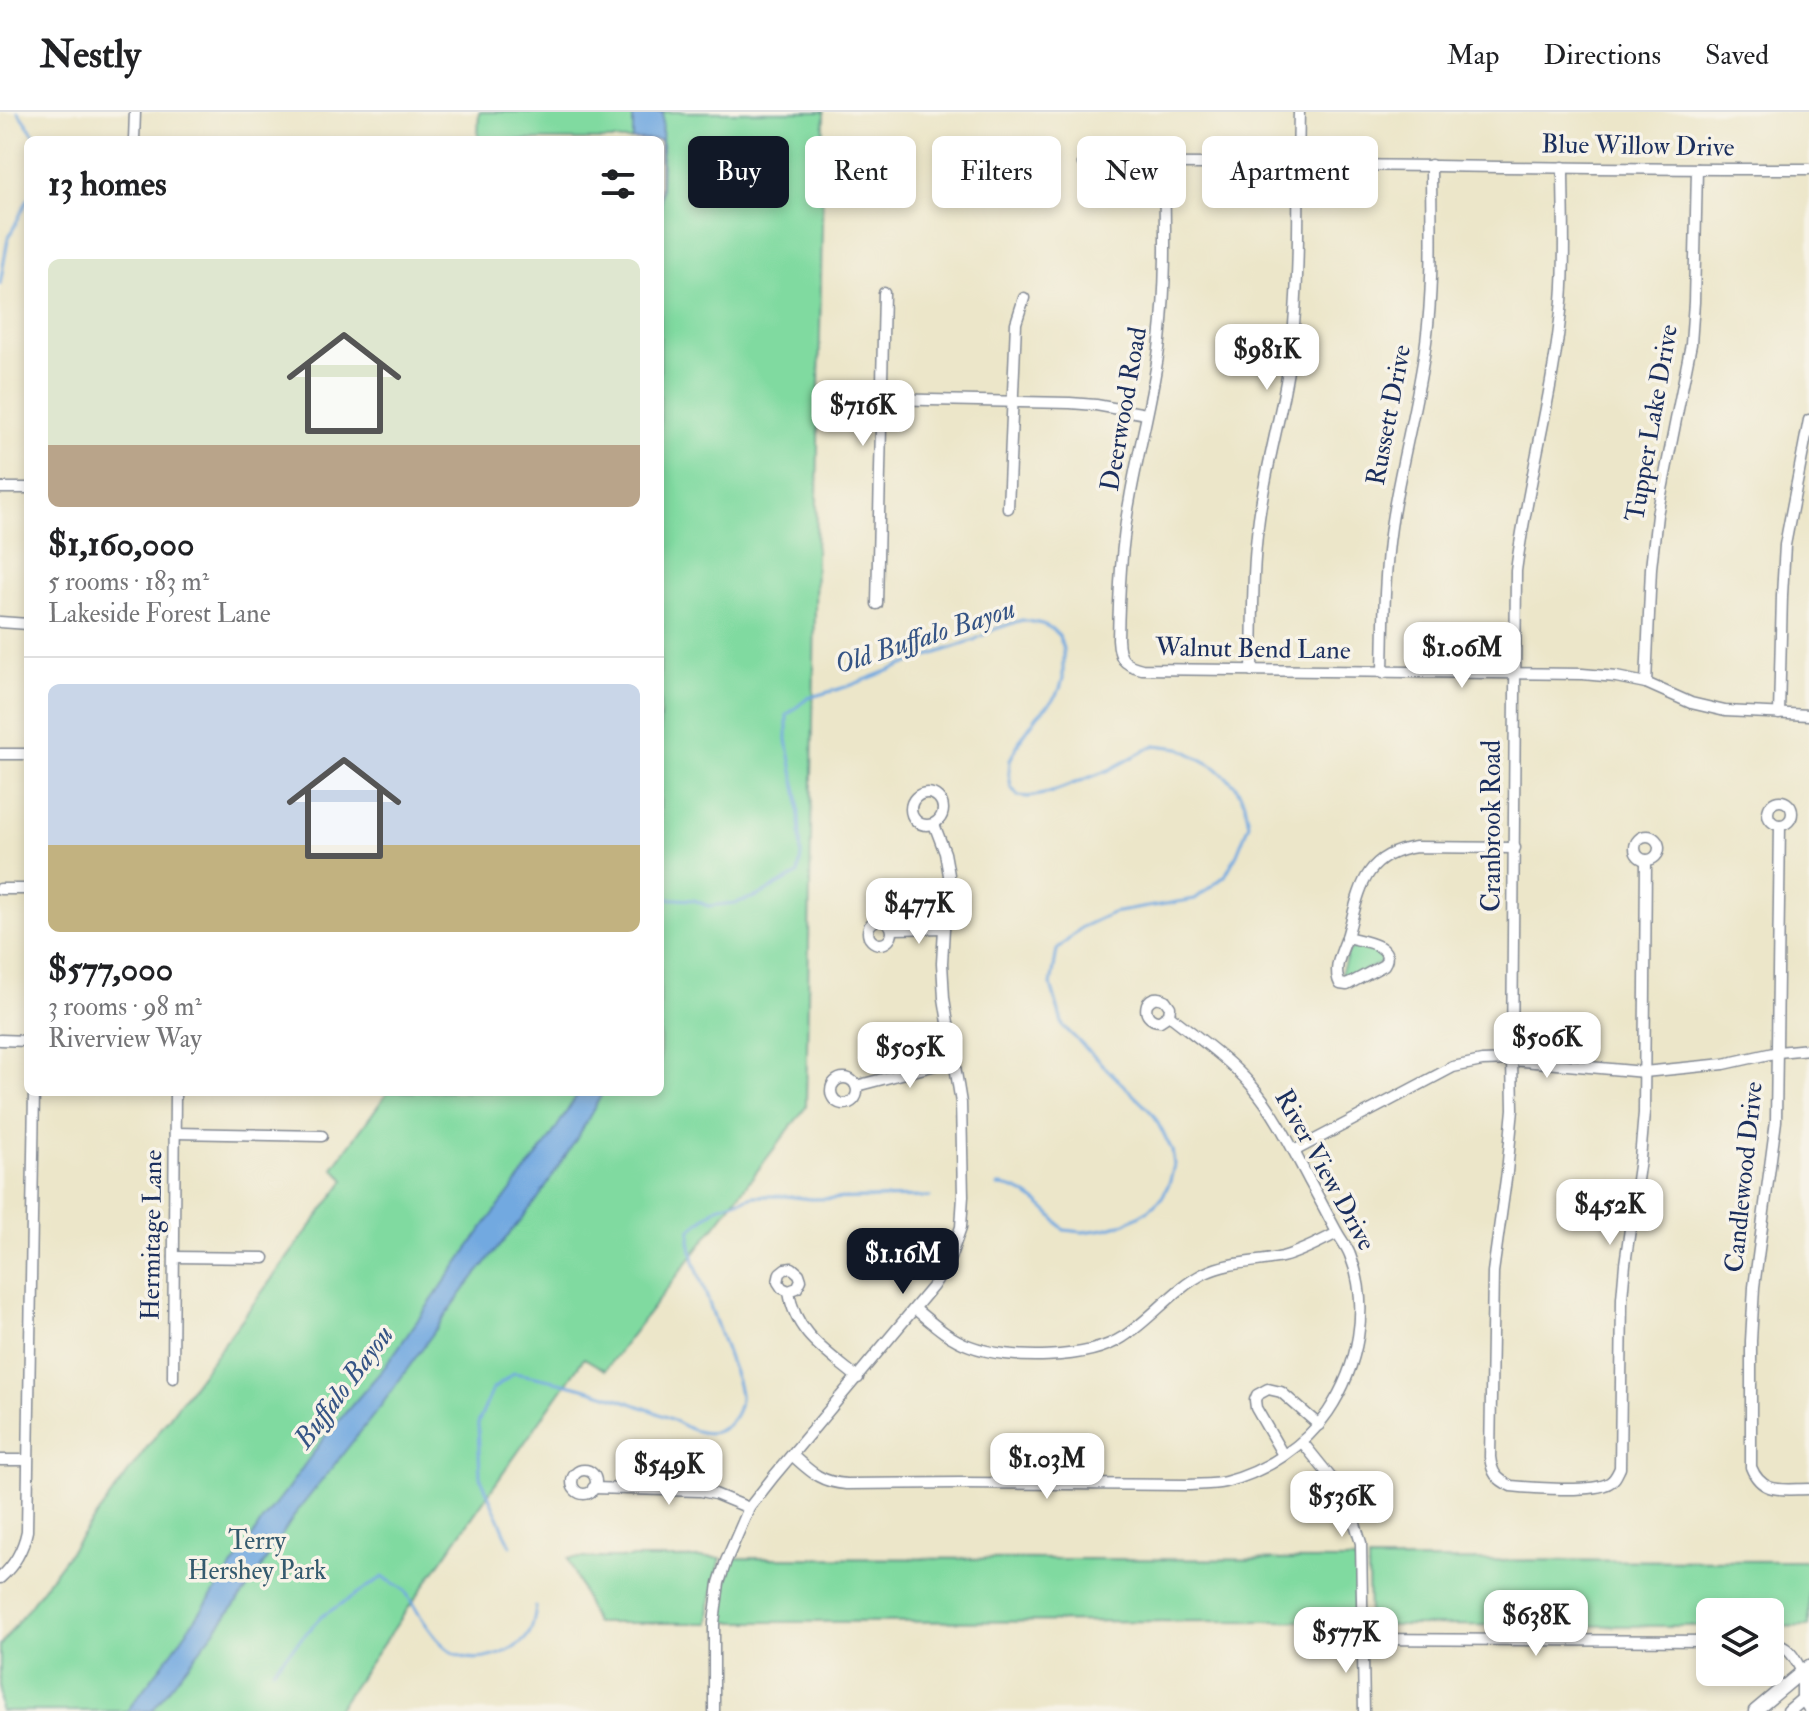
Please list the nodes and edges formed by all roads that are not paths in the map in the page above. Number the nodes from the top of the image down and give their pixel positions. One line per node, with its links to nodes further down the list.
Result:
1 (135, 112): 3 (street)
2 (1299, 112): 4 (street)
3 (134, 136)
4 (1299, 136)
5 (1378, 165): 6 (street, Blue Willow Drive)
6 (1431, 165): 7 (street, Blue Willow Drive); 26 (street, Russett Drive)
7 (1563, 167): 8 (street, Blue Willow Drive); 27 (street, Cranbrook Road)
8 (1697, 169): 9 (street, Blue Willow Drive); 28 (street, Tupper Lake Drive)
9 (1809, 169)
10 (1165, 208): 16 (street, Deerwood Road)
11 (1298, 208): 25 (street)
12 (884, 293): 14 (street)
13 (1024, 298): 15 (street)
14 (881, 399): 15 (street); 21 (street)
15 (1013, 401): 16 (street); 20 (street)
16 (1146, 414): 24 (street, Deerwood Road)
17 (1809, 420): 29 (street)
18 (0, 488): 19 (street)
19 (24, 488)
20 (1008, 508)
21 (877, 604)
22 (0, 622): 23 (street)
23 (24, 624)
24 (1124, 661): 25 (street, Walnut Bend Lane)
25 (1252, 671): 26 (street, Walnut Bend Lane)
26 (1383, 673): 27 (street, Walnut Bend Lane)
27 (1515, 673): 28 (street, Walnut Bend Lane); 35 (street, Cranbrook Road)
28 (1646, 683): 29 (street, Walnut Bend Lane)
29 (1779, 714): 30 (street, Walnut Bend Lane)
30 (1809, 715)
31 (0, 754): 32 (street)
32 (24, 754)
33 (934, 824): 39 (street)
34 (1780, 825): 46 (street, Candlewood Drive)
35 (1515, 848): 41 (street); 48 (street, Cranbrook Road)
36 (1646, 860): 49 (street)
37 (0, 889): 38 (street)
38 (24, 889)
39 (944, 928): 40 (street); 47 (street)
40 (892, 929)
41 (1347, 937): 41 (street)
42 (1169, 1015): 55 (street, River View Drive)
43 (0, 1040): 44 (street)
44 (24, 1041)
45 (1809, 1049): 46 (street)
46 (1778, 1052): 49 (street); 70 (street, Candlewood Drive)
47 (955, 1060): 50 (street); 60 (street)
48 (1512, 1060): 49 (street); 49 (street, Cranbrook Road); 55 (street)
49 (1644, 1072)
50 (856, 1086)
51 (34, 1096): 68 (street)
52 (175, 1096): 53 (street, Hermitage Lane)
53 (175, 1133): 54 (street); 57 (street, Hermitage Lane)
54 (322, 1136)
55 (1294, 1151): 56 (street, River View Drive)
56 (1337, 1233): 60 (street); 63 (street, River View Drive)
57 (174, 1257): 58 (street); 61 (street, Hermitage Lane)
58 (264, 1258)
59 (789, 1291): 62 (street)
60 (915, 1309): 62 (street)
61 (173, 1378)
62 (858, 1378): 65 (street)
63 (1319, 1425): 64 (street, River View Drive); 66 (street)
64 (1303, 1443): 66 (street, River View Drive); 73 (street)
65 (792, 1455): 66 (street, River View Drive); 71 (street)
66 (1283, 1455)
67 (0, 1460): 68 (street)
68 (27, 1460): 72 (street)
69 (593, 1488): 71 (street)
70 (1808, 1489)
71 (749, 1508): 78 (street)
72 (0, 1578)
73 (1363, 1639): 74 (street); 79 (street)
74 (1696, 1641)
75 (1784, 1647): 76 (street)
76 (1807, 1672): 77 (street); 80 (main road)
77 (1807, 1701): 81 (main road)
78 (714, 1711)
79 (1364, 1711)
80 (1755, 1711)
81 (1789, 1711)

